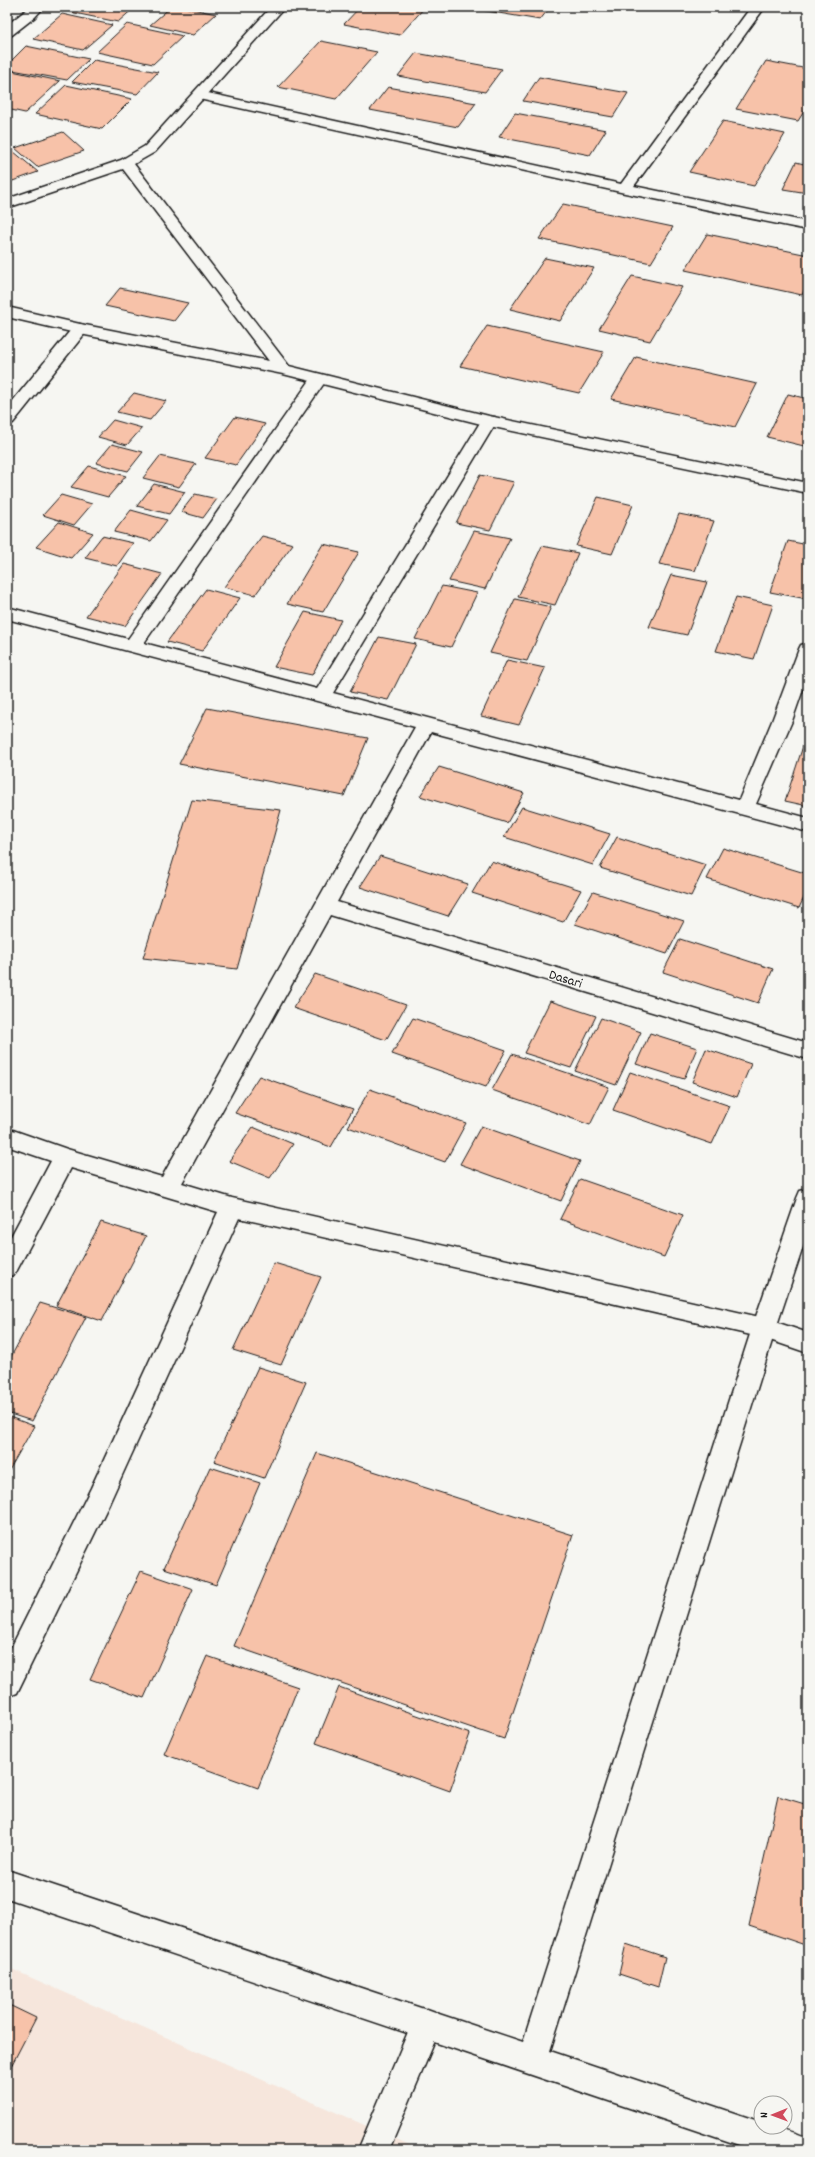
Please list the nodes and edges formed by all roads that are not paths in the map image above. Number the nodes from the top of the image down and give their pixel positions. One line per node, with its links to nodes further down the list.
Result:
1 (37, 7): 4 (street)
2 (278, 7): 5 (street)
3 (758, 7): 7 (street)
4 (7, 32)
5 (199, 95): 6 (street); 7 (street)
6 (126, 163): 8 (street); 12 (street)
7 (625, 189): 9 (street)
8 (7, 204)
9 (808, 226)
10 (7, 312): 11 (street)
11 (80, 329): 12 (street); 14 (street)
12 (283, 369): 13 (street)
13 (319, 379): 15 (street); 18 (street)
14 (7, 419)
15 (489, 421): 16 (street); 20 (street)
16 (808, 488)
17 (7, 613): 18 (street)
18 (132, 647): 20 (street)
19 (808, 649): 22 (street)
20 (322, 696): 21 (street)
21 (426, 724): 22 (street); 24 (street)
22 (745, 808): 23 (street)
23 (808, 825)
24 (324, 906): 25 (street, Dasari); 28 (street)
25 (808, 1050)
26 (7, 1137): 27 (street)
27 (65, 1157): 28 (street); 31 (street)
28 (167, 1188): 30 (street)
29 (808, 1198): 32 (street)
30 (232, 1207): 32 (street); 34 (street)
31 (7, 1267)
32 (764, 1328): 33 (street); 37 (street)
33 (808, 1343)
34 (7, 1684)
35 (7, 1884): 36 (street)
36 (427, 2024): 37 (street); 38 (street)
37 (534, 2060): 39 (street)
38 (373, 2150)
39 (800, 2150)

